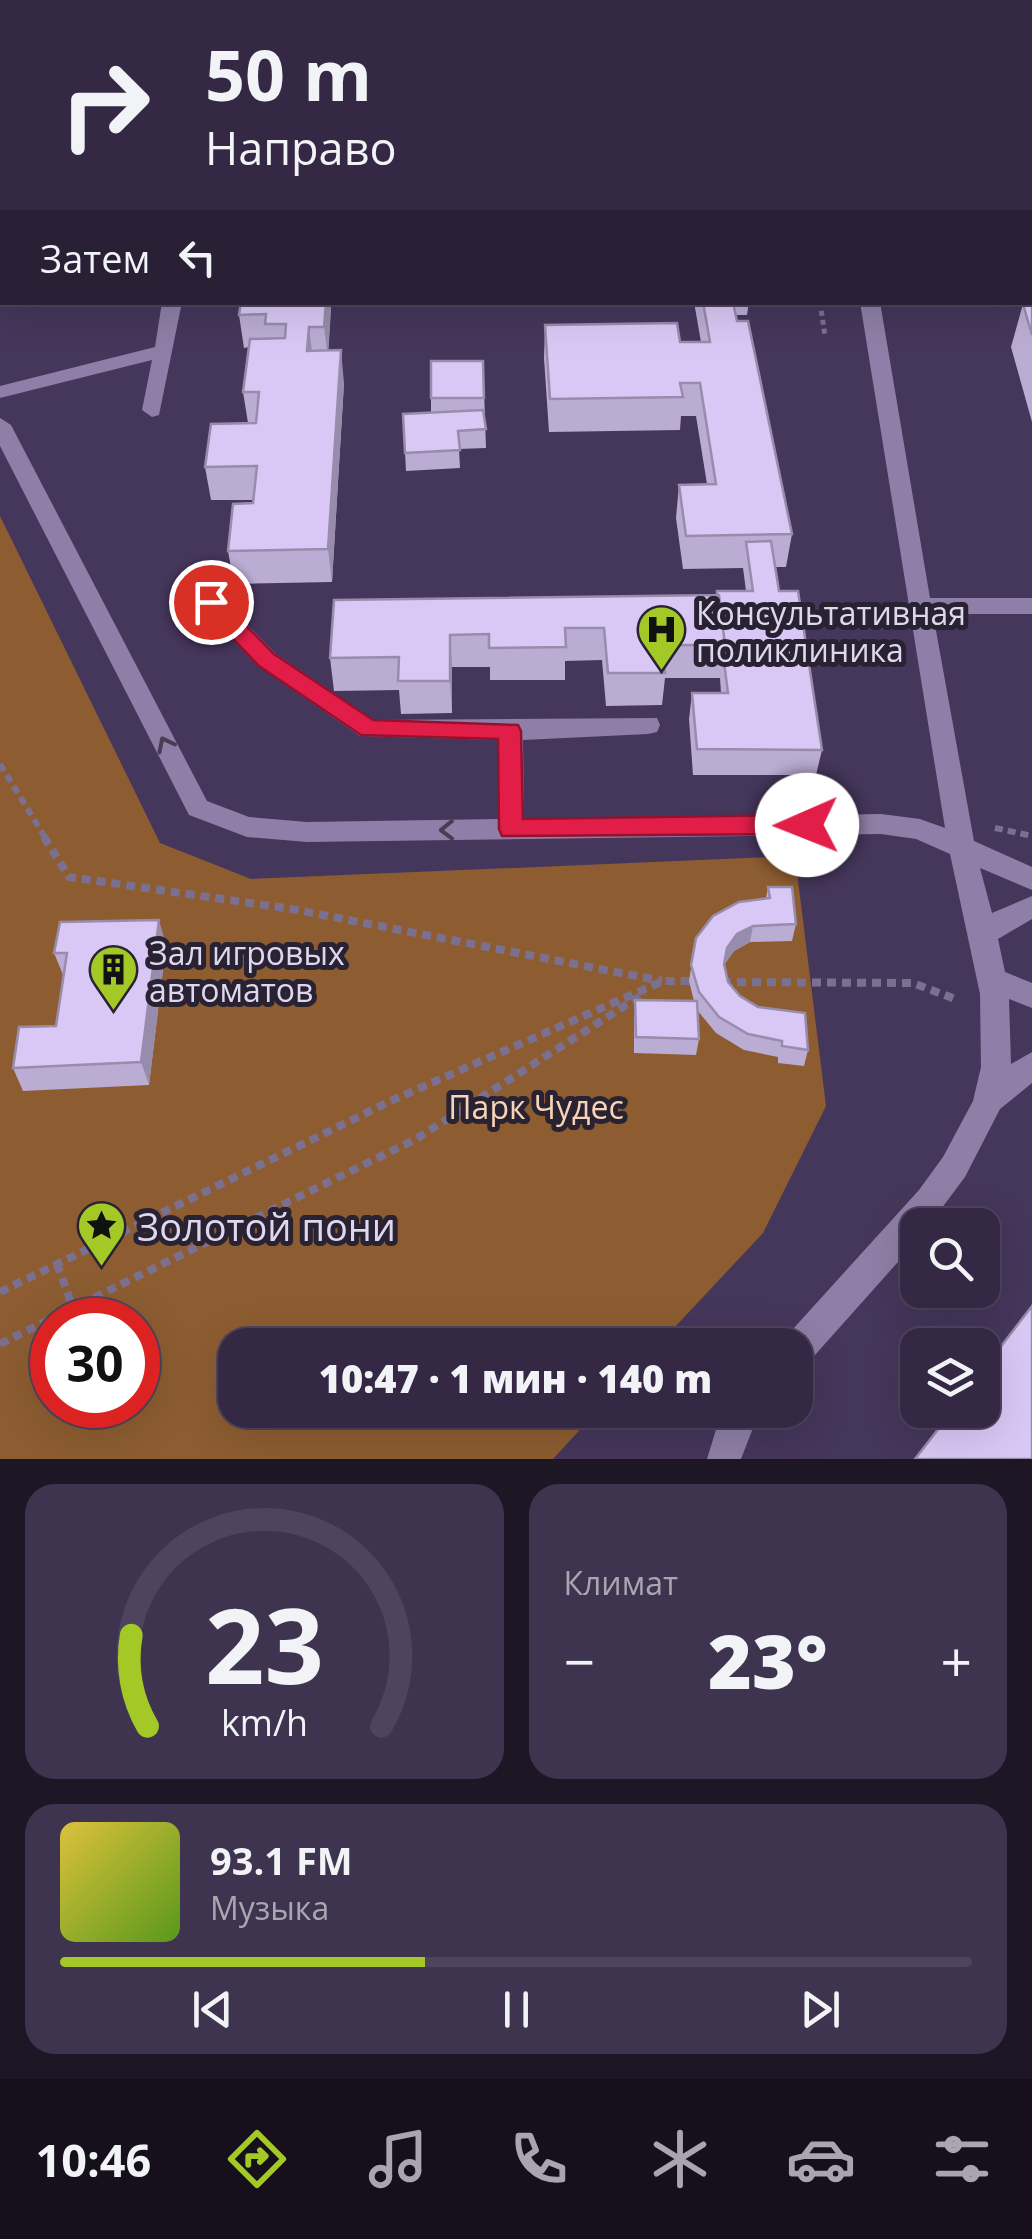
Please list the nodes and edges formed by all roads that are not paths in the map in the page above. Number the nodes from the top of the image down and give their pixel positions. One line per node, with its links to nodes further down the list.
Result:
1 (172, 305): 3 (street)
2 (870, 305): 8 (street)
3 (164, 352): 4 (street); 5 (street)
4 (0, 392)
5 (152, 410)
6 (0, 425): 12 (street, one-way to 6)
7 (211, 602): 11 (street)
8 (920, 606): 9 (street); 13 (street)
9 (1032, 606)
10 (648, 725): 11 (street)
11 (510, 731): 12 (street)
12 (511, 829): 13 (street)
13 (961, 845): 14 (street); 16 (street)
14 (1032, 879)
15 (1032, 907): 16 (street)
16 (981, 936): 17 (street)
17 (990, 978): 18 (street); 20 (street)
18 (1032, 996)
19 (1032, 1065): 20 (street)
20 (988, 1100): 21 (street)
21 (813, 1332)
22 (733, 1428): 23 (street)
23 (724, 1459)

